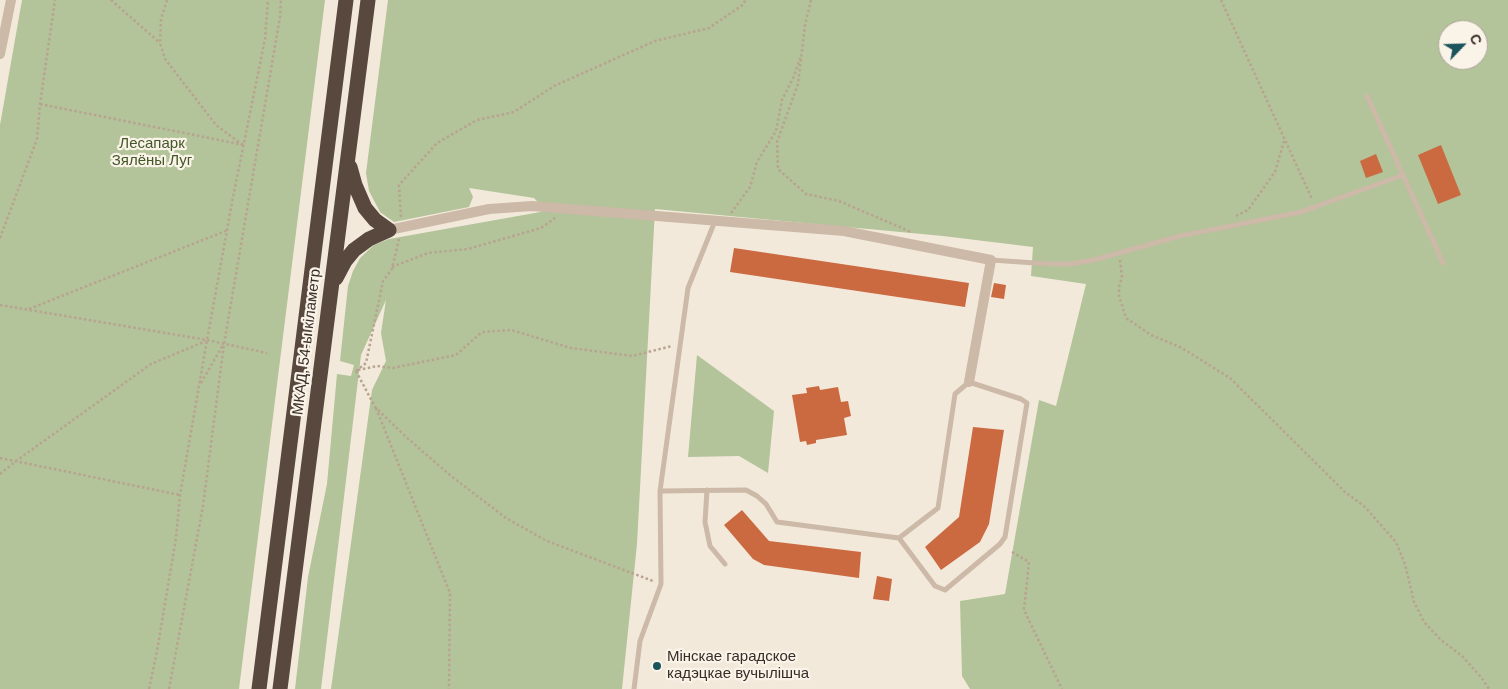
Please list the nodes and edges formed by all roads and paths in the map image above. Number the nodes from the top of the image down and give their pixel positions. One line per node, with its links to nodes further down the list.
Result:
1 (11, 0): 14 (street)
2 (55, 0): 16 (path)
3 (111, 0): 12 (path)
4 (167, 0): 12 (path)
5 (268, 0): 18 (path)
6 (282, 0): 38 (path)
7 (346, 0): 57 (highway, МКАД, 54-ы кіламетр)
8 (368, 0): 19 (highway, МКАД, 54-ы кіламетр)
9 (745, 0): 26 (path)
10 (811, 0): 13 (path)
11 (1221, 0): 17 (path)
12 (160, 43): 18 (path)
13 (802, 51): 25 (path); 28 (path)
14 (0, 54)
15 (1367, 96): 20 (lane)
16 (40, 104): 18 (path); 29 (path)
17 (1285, 140): 21 (path); 23 (path)
18 (244, 145): 27 (path)
19 (348, 160): 26 (highway); 34 (highway, МКАД, 54-ы кіламетр)
20 (1403, 175): 21 (lane); 32 (lane)
21 (1316, 208): 30 (lane)
22 (569, 210): 24 (street); 26 (street); 33 (path)
23 (1231, 218)
24 (715, 221): 25 (street); 39 (lane)
25 (727, 222): 31 (street)
26 (395, 229): 33 (path); 34 (highway)
27 (228, 230): 36 (path); 37 (path)
28 (919, 236)
29 (0, 238)
30 (1119, 253): 31 (lane); 62 (path)
31 (991, 260): 42 (street)
32 (1443, 263)
33 (392, 267): 41 (path)
34 (331, 289): 58 (highway, МКАД, 54-ы кіламетр)
35 (0, 305): 36 (path)
36 (29, 310): 37 (path)
37 (207, 340): 38 (path); 43 (path); 46 (path)
38 (224, 344): 40 (path); 43 (path); 56 (path)
39 (680, 344): 41 (path); 49 (lane)
40 (267, 353)
41 (356, 371): 44 (path)
42 (970, 382): 51 (lane); 51 (lane)
43 (200, 384): 50 (path)
44 (375, 407): 54 (path); 59 (path)
45 (0, 458): 46 (path)
46 (16, 461): 47 (path); 50 (path)
47 (0, 474)
48 (707, 490): 49 (lane); 51 (lane); 53 (lane)
49 (660, 491): 54 (lane)
50 (180, 495): 55 (path)
51 (899, 538)
52 (1012, 552): 61 (path)
53 (724, 564)
54 (661, 584): 60 (lane)
55 (149, 689)
56 (169, 689)
57 (259, 689)
58 (280, 689)
59 (449, 689)
60 (634, 689)
61 (1062, 689)
62 (1489, 689)

